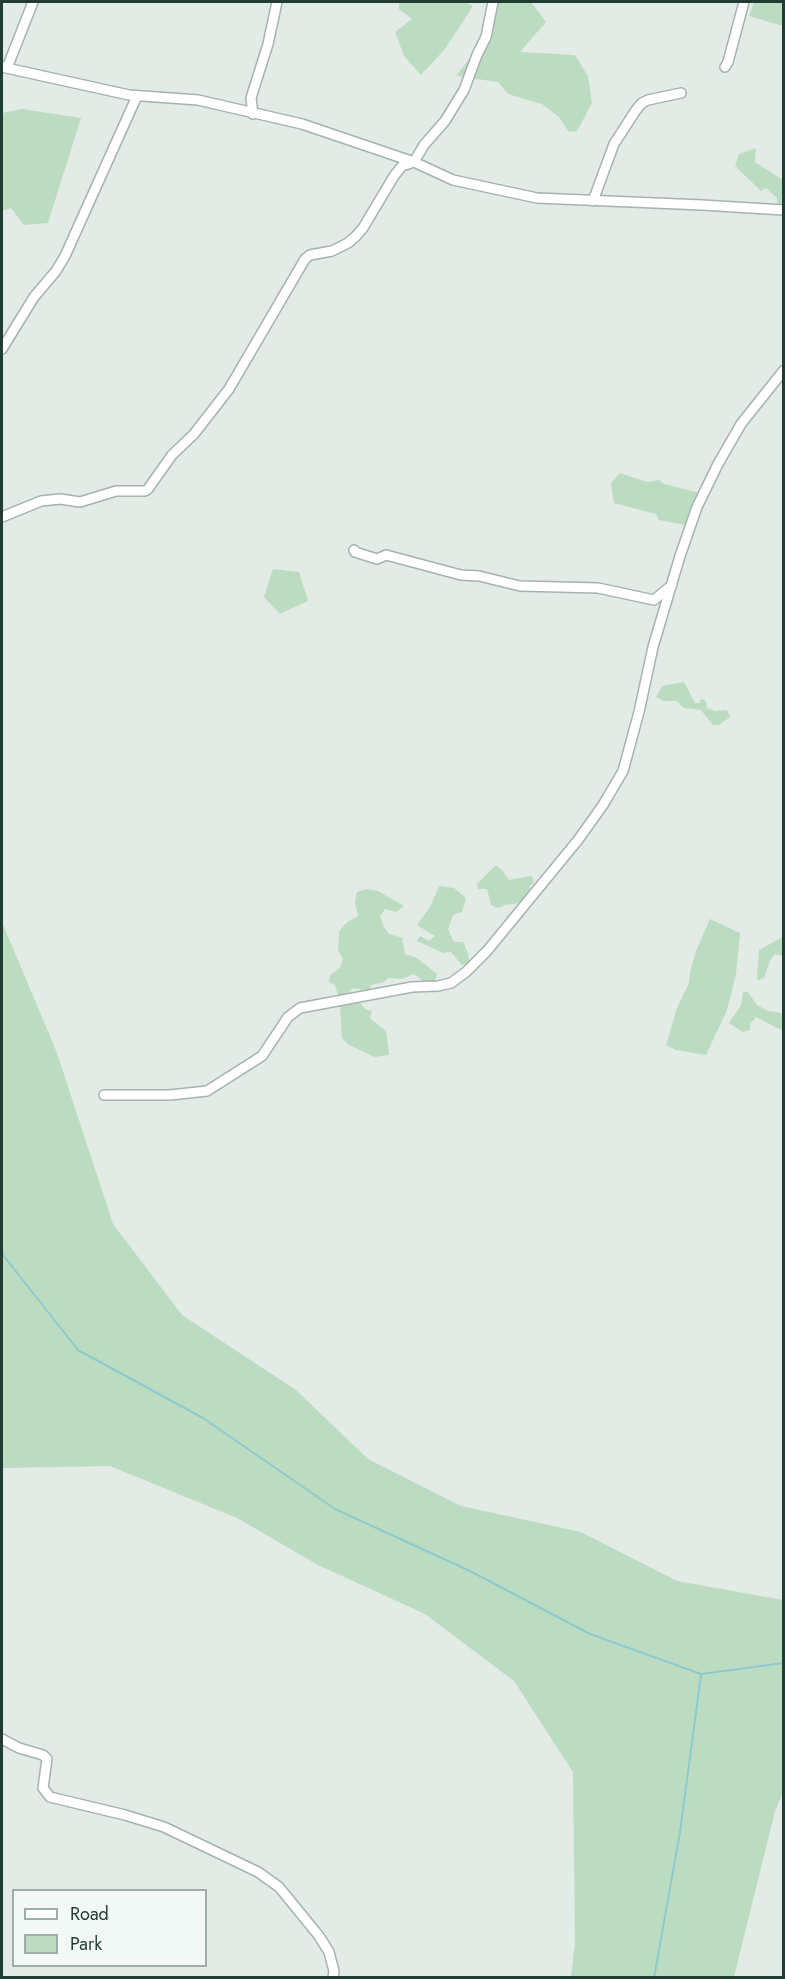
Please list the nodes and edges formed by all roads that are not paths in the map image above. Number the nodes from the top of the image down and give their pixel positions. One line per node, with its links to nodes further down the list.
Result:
1 (33, 2): 6 (street)
2 (277, 2): 9 (street)
3 (493, 2): 10 (street)
4 (744, 2): 5 (street)
5 (724, 67)
6 (4, 68): 8 (street)
7 (681, 93): 11 (street)
8 (137, 96): 9 (street); 13 (street)
9 (253, 114): 10 (street)
10 (414, 162): 11 (street); 15 (street)
11 (593, 201): 12 (street)
12 (783, 210)
13 (2, 349)
14 (783, 370): 17 (street)
15 (2, 517)
16 (354, 550): 17 (street)
17 (672, 585): 18 (street)
18 (104, 1095)
19 (2, 1739): 20 (street)
20 (333, 1977)

